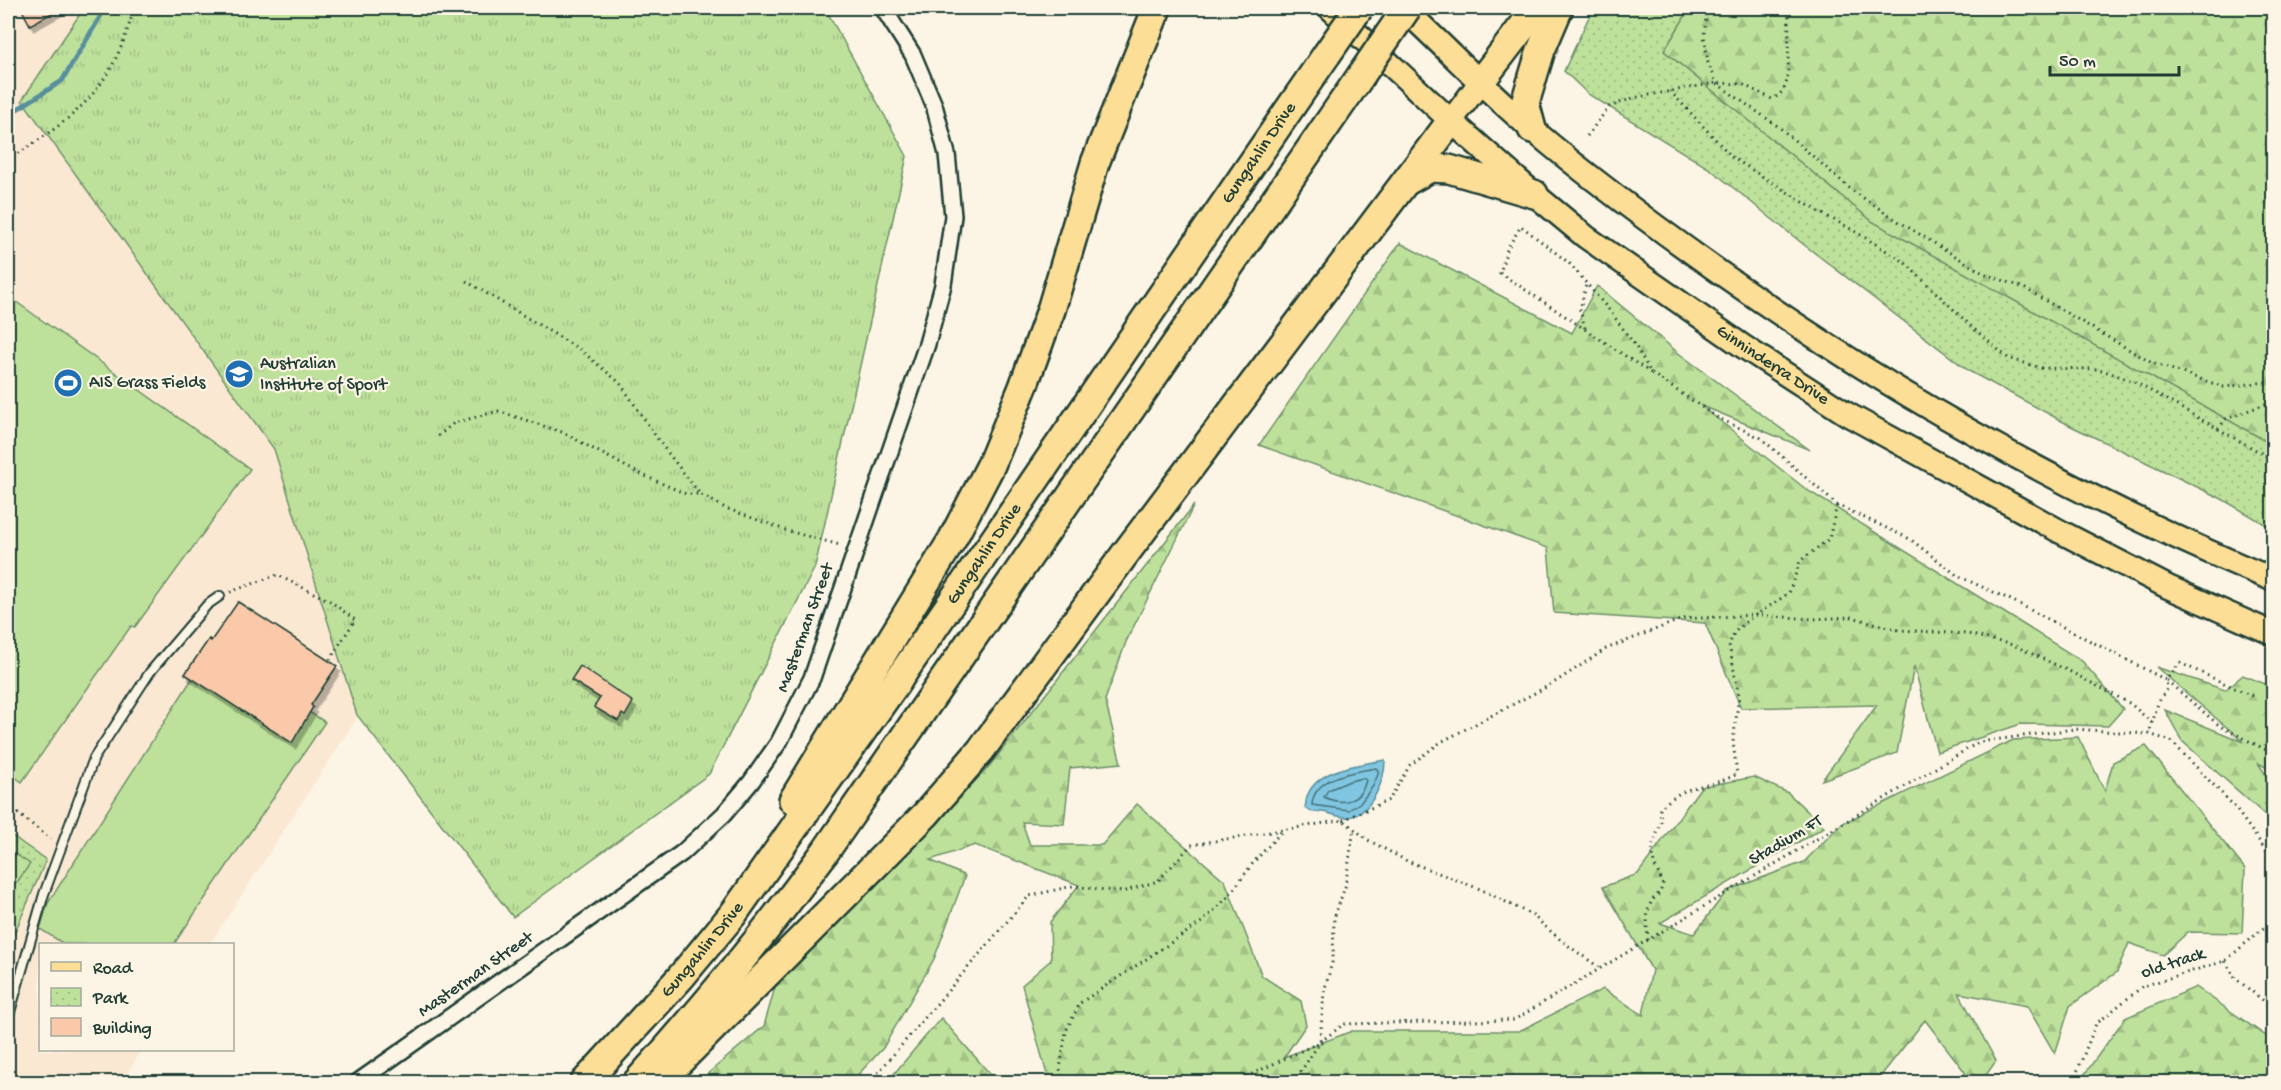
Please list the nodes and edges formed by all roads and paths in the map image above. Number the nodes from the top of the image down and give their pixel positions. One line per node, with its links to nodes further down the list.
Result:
1 (134, 8): 21 (path)
2 (883, 8): 35 (street, Masterman Street)
3 (1157, 8): 14 (highway)
4 (1177, 8): 14 (highway)
5 (1330, 8): 18 (main road, Ginninderra Drive)
6 (1359, 8): 56 (highway, Gungahlin Drive, bridge)
7 (1405, 8): 15 (main road); 62 (highway, Gungahlin Drive, bridge)
8 (1537, 8): 15 (highway)
9 (1559, 8): 19 (highway)
10 (1707, 8): 16 (path)
11 (1789, 8): 16 (path)
12 (2188, 8): 13 (path)
13 (2228, 8)
14 (1130, 76): 56 (highway)
15 (1481, 81): 18 (main road); 19 (main road)
16 (1716, 82): 17 (path); 28 (path)
17 (1670, 91): 20 (path); 30 (path)
18 (1451, 121): 22 (highway); 23 (main road, Ginninderra Drive)
19 (1532, 129): 36 (main road)
20 (1587, 136)
21 (8, 160)
22 (1405, 181): 23 (highway); 63 (highway)
23 (1534, 194): 39 (main road, Ginninderra Drive)
24 (466, 281): 33 (path)
25 (1587, 284): 26 (path); 26 (path); 27 (path)
26 (1585, 330): 27 (path)
27 (1651, 373): 34 (path)
28 (2274, 381)
29 (2274, 392): 30 (path)
30 (2218, 429): 32 (path)
31 (438, 436): 33 (path)
32 (2274, 460)
33 (700, 494): 35 (path)
34 (1837, 505): 38 (path); 41 (path)
35 (855, 549): 60 (street, Masterman Street)
36 (2274, 580)
37 (220, 596): 40 (path); 50 (lane)
38 (1756, 615): 43 (path); 47 (path); 53 (path)
39 (2274, 634)
40 (329, 661)
41 (2166, 680): 42 (path); 43 (path); 45 (path)
42 (2252, 696)
43 (2152, 723): 44 (path)
44 (2150, 734): 51 (path, Stadium FT); 53 (path, Stadium FT)
45 (2274, 754)
46 (8, 806): 50 (path)
47 (1344, 820): 48 (path); 49 (path)
48 (1354, 829): 55 (path); 59 (path)
49 (1282, 831): 64 (path); 65 (path)
50 (60, 846): 58 (lane)
51 (2274, 866)
52 (2274, 919): 54 (path)
53 (1648, 939): 55 (path, Stadium FT)
54 (2225, 961): 57 (path); 68 (path, old track)
55 (1600, 968): 59 (path, Stadium FT)
56 (657, 1002): 61 (highway, Gungahlin Drive)
57 (2274, 1009)
58 (8, 1019)
59 (1320, 1042): 66 (path); 67 (path, Stadium FT)
60 (358, 1083)
61 (585, 1083)
62 (637, 1083)
63 (659, 1083)
64 (870, 1083)
65 (1064, 1083)
66 (1235, 1083)
67 (1294, 1083)
68 (2073, 1083)

